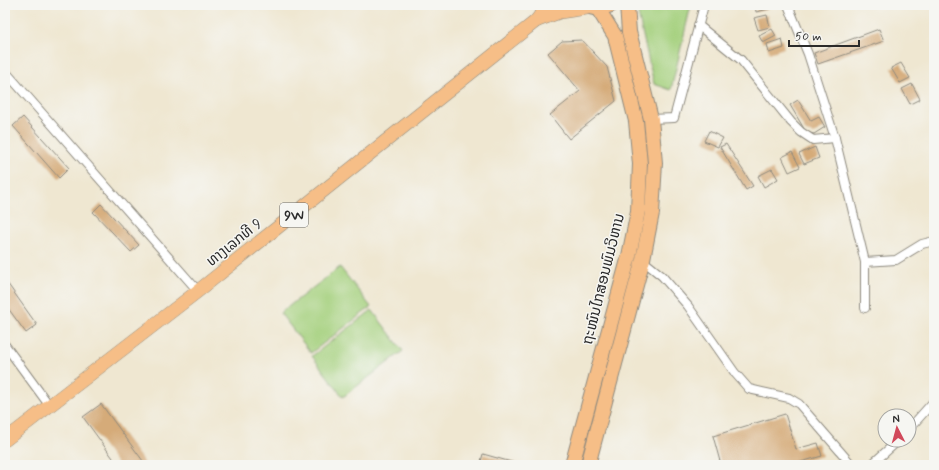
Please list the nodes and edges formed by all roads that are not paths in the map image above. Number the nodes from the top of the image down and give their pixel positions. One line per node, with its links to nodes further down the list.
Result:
1 (548, 5): 6 (main road, ທາງເລກທີ 9)
2 (627, 5): 9 (highway)
3 (704, 5): 7 (street)
4 (788, 5): 10 (street)
5 (594, 7): 6 (main road, ທາງເລກທີ 9); 12 (highway, ຖະໜົນໄກສອນພົມວິຫານ)
6 (536, 22): 15 (main road, ທາງເລກທີ 9 / 9W)
7 (698, 25): 9 (street); 10 (street)
8 (5, 73): 15 (street)
9 (651, 118): 13 (highway)
10 (835, 138): 14 (street)
11 (934, 241): 14 (street)
12 (629, 256): 13 (street); 23 (highway, ຖະໜົນໄກສອນພົມວິຫານ)
13 (643, 259): 24 (highway); 25 (street)
14 (865, 262): 16 (street)
15 (198, 291): 19 (main road, ທາງເລກທີ 9 / 9W)
16 (865, 308)
17 (5, 345): 19 (street)
18 (934, 401): 20 (street)
19 (49, 405): 21 (main road, ທາງເລກທີ 9 / 9W)
20 (917, 420)
21 (5, 440)
22 (890, 448): 26 (street)
23 (572, 465)
24 (588, 465)
25 (852, 465)
26 (871, 465)

